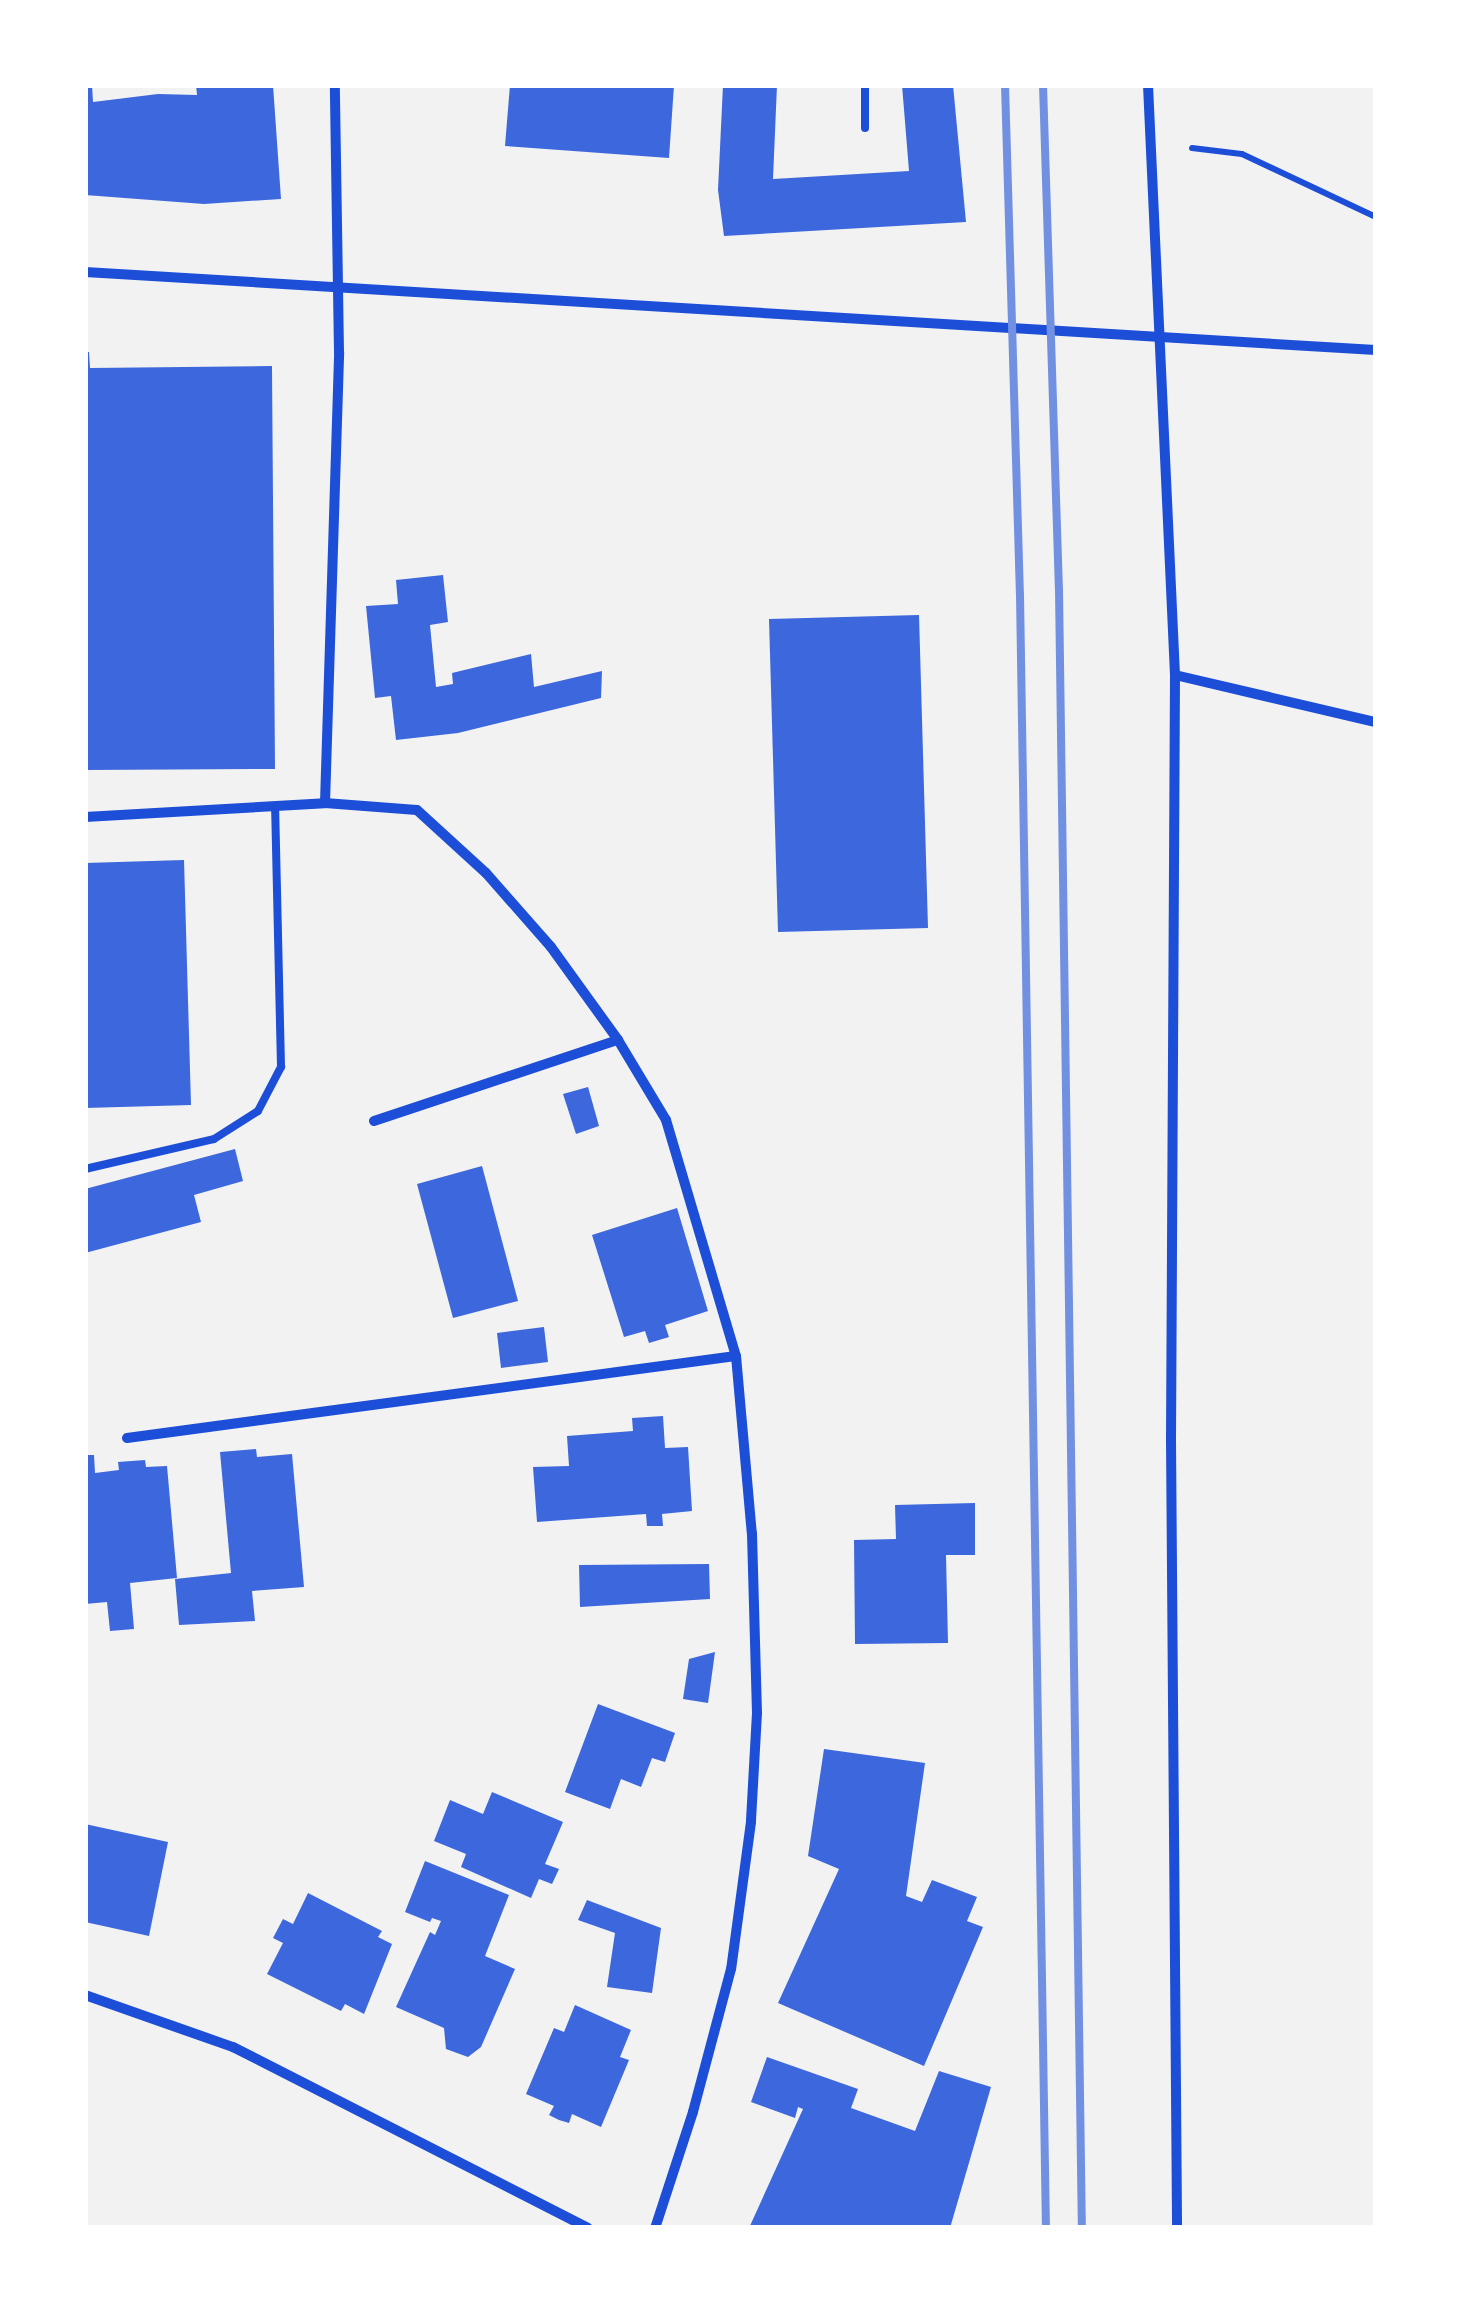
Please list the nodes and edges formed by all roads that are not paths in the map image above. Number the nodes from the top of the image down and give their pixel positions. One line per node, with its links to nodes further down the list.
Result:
1 (335, 85): 9 (street)
2 (865, 85): 4 (lane)
3 (1148, 85): 7 (street)
4 (865, 128)
5 (85, 272): 6 (street)
6 (1376, 350)
7 (1175, 674): 8 (street); 20 (street)
8 (1376, 722)
9 (325, 803): 10 (street); 12 (street)
10 (275, 806): 11 (street); 14 (lane)
11 (85, 817)
12 (618, 1040): 13 (street); 15 (street)
13 (374, 1121)
14 (85, 1169)
15 (736, 1356): 16 (street); 19 (street)
16 (127, 1438)
17 (85, 1995): 18 (street)
18 (588, 2228)
19 (655, 2228)
20 (1178, 2228)

